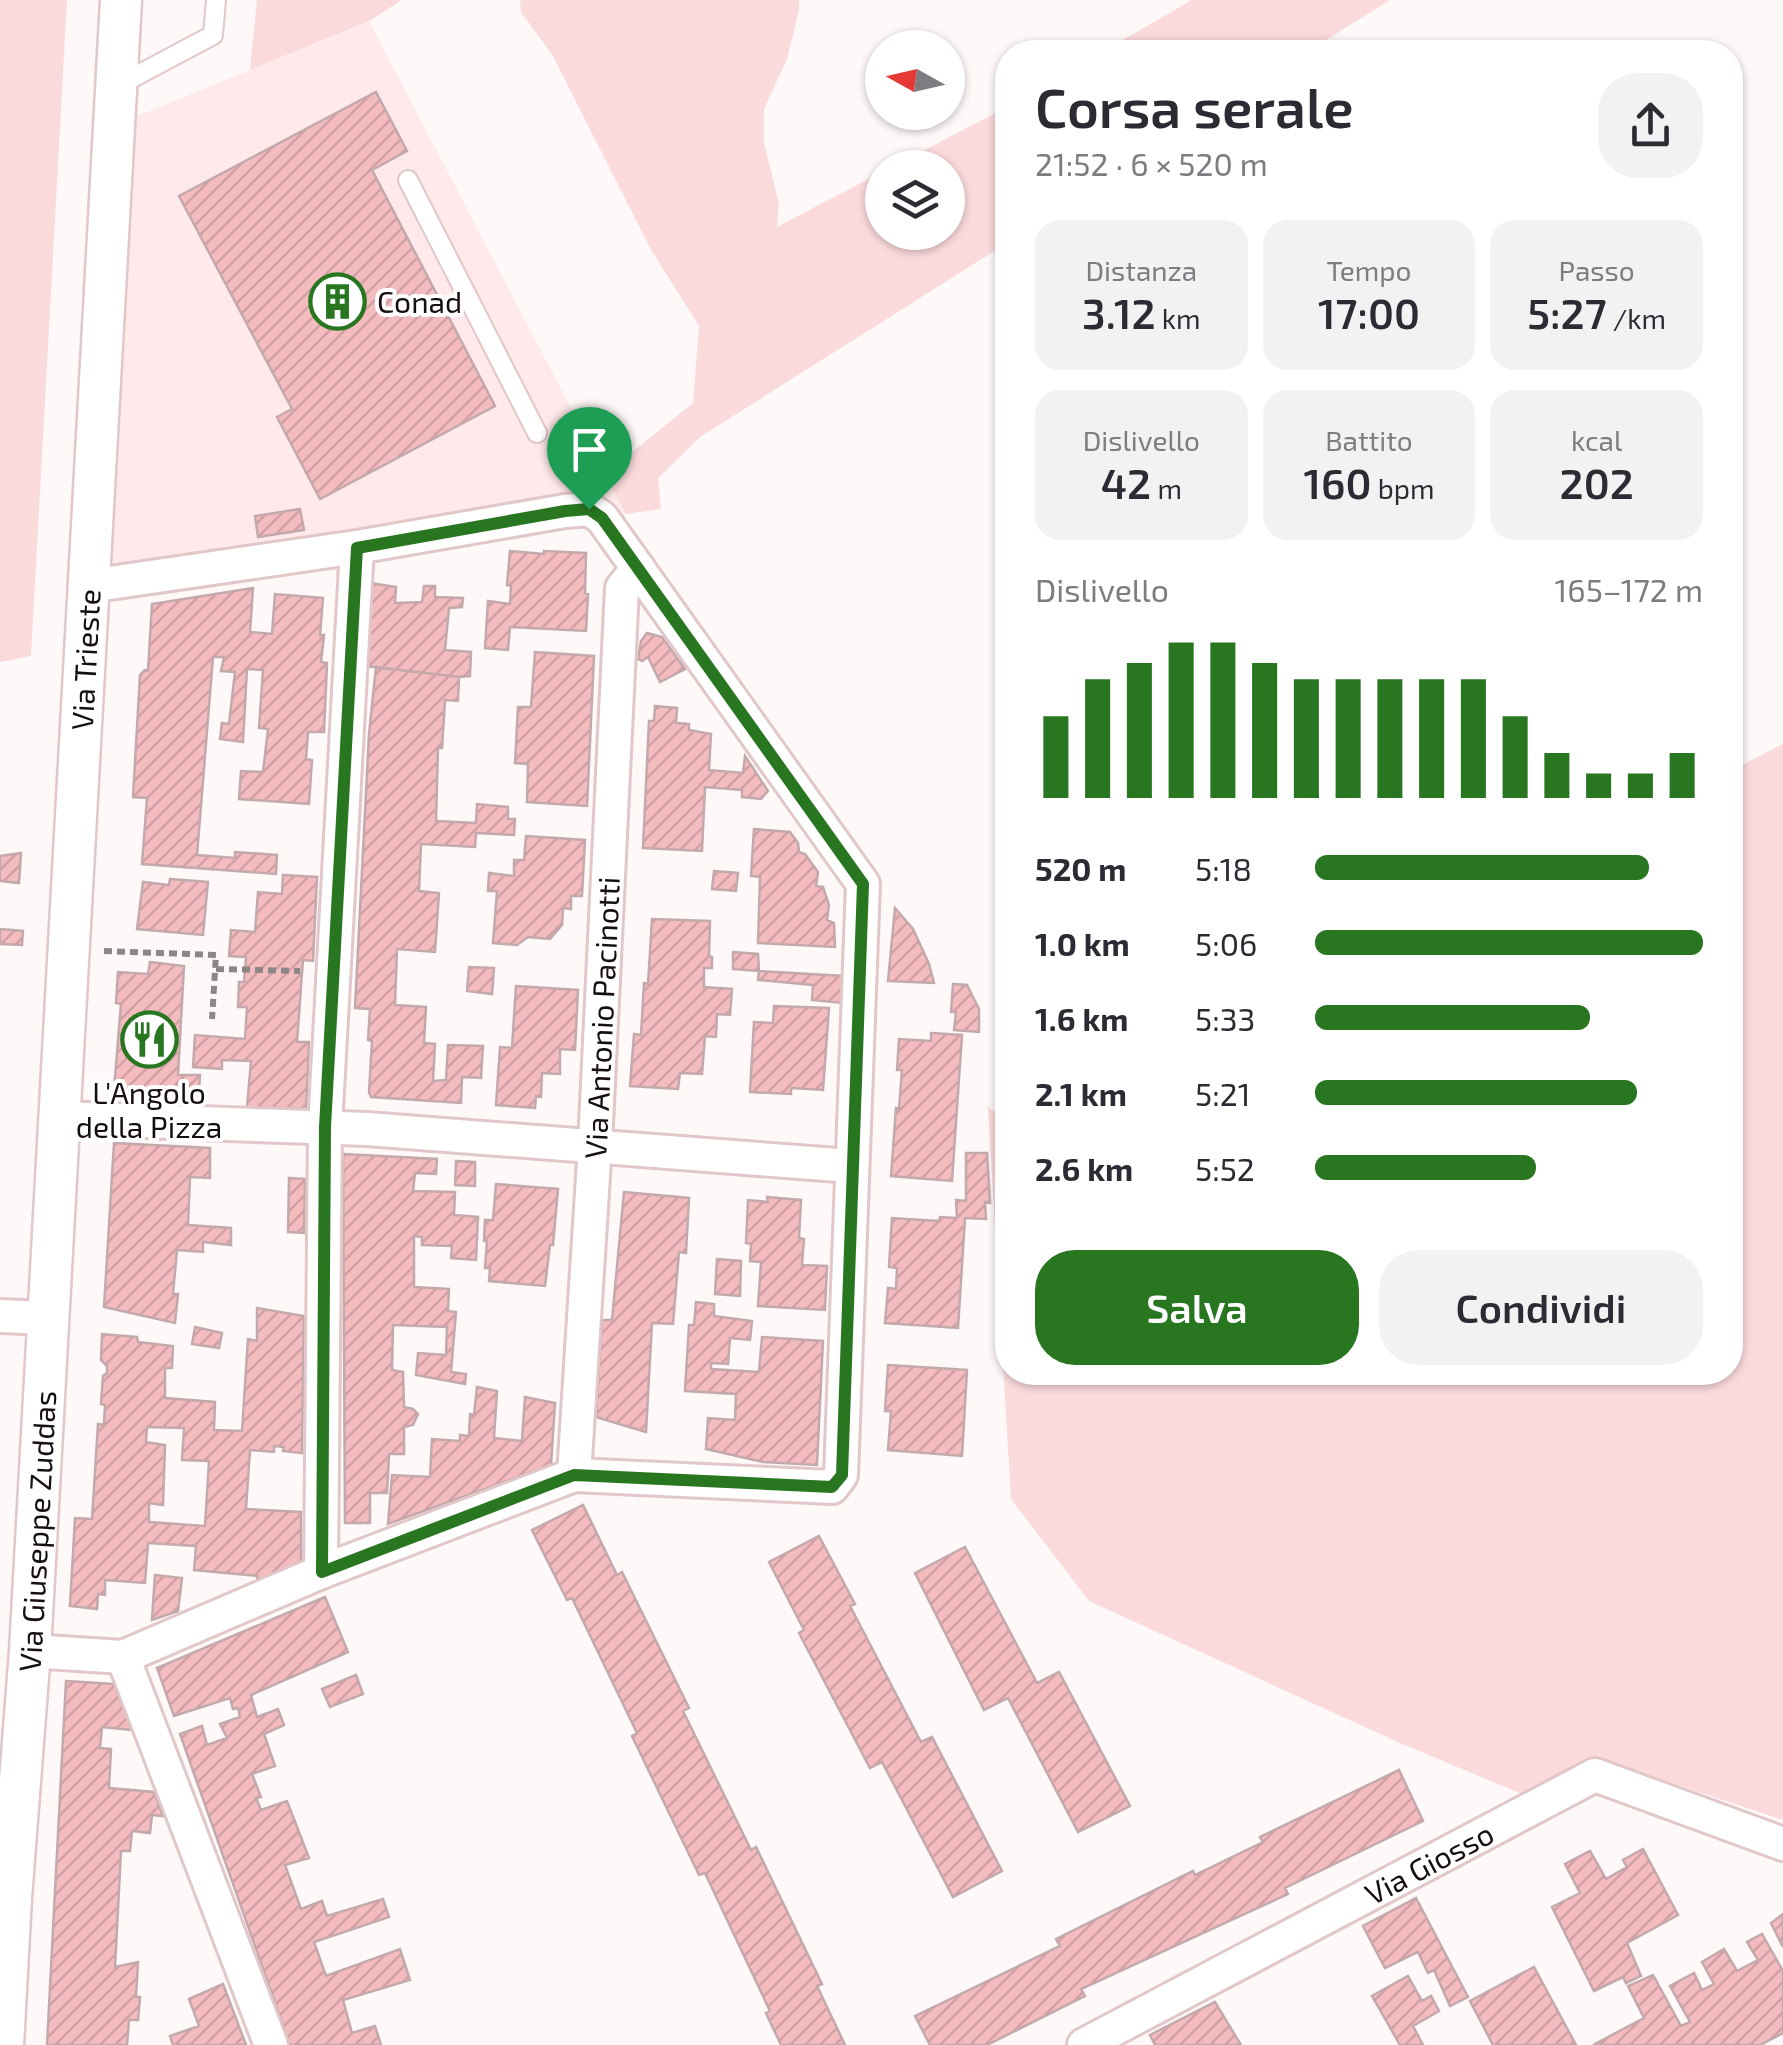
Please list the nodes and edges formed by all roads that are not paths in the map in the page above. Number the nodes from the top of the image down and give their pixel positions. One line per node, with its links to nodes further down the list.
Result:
1 (121, 0): 3 (street, Via Trieste)
2 (216, 0): 3 (lane)
3 (114, 87): 8 (street, Via Trieste)
4 (408, 180): 5 (lane)
5 (537, 433)
6 (357, 548): 7 (street); 8 (street); 10 (street)
7 (638, 568): 11 (street, Via Antonio Pacinotti); 12 (street)
8 (89, 586): 9 (street, Via Trieste)
9 (59, 1118): 10 (street); 14 (street, Via Trieste)
10 (325, 1127): 11 (street); 16 (street)
11 (596, 1145): 12 (street); 15 (street, Via Antonio Pacinotti)
12 (851, 1166): 15 (street)
13 (0, 1316): 14 (street)
14 (47, 1318): 17 (street, Via Giuseppe Zuddas)
15 (574, 1475): 16 (street)
16 (322, 1572): 18 (street)
17 (30, 1651): 18 (street); 20 (street, Via Giuseppe Zuddas)
18 (123, 1657): 21 (street)
19 (1783, 1844): 22 (street, Via Giosso)
20 (4, 2045)
21 (270, 2045)
22 (1084, 2045)

